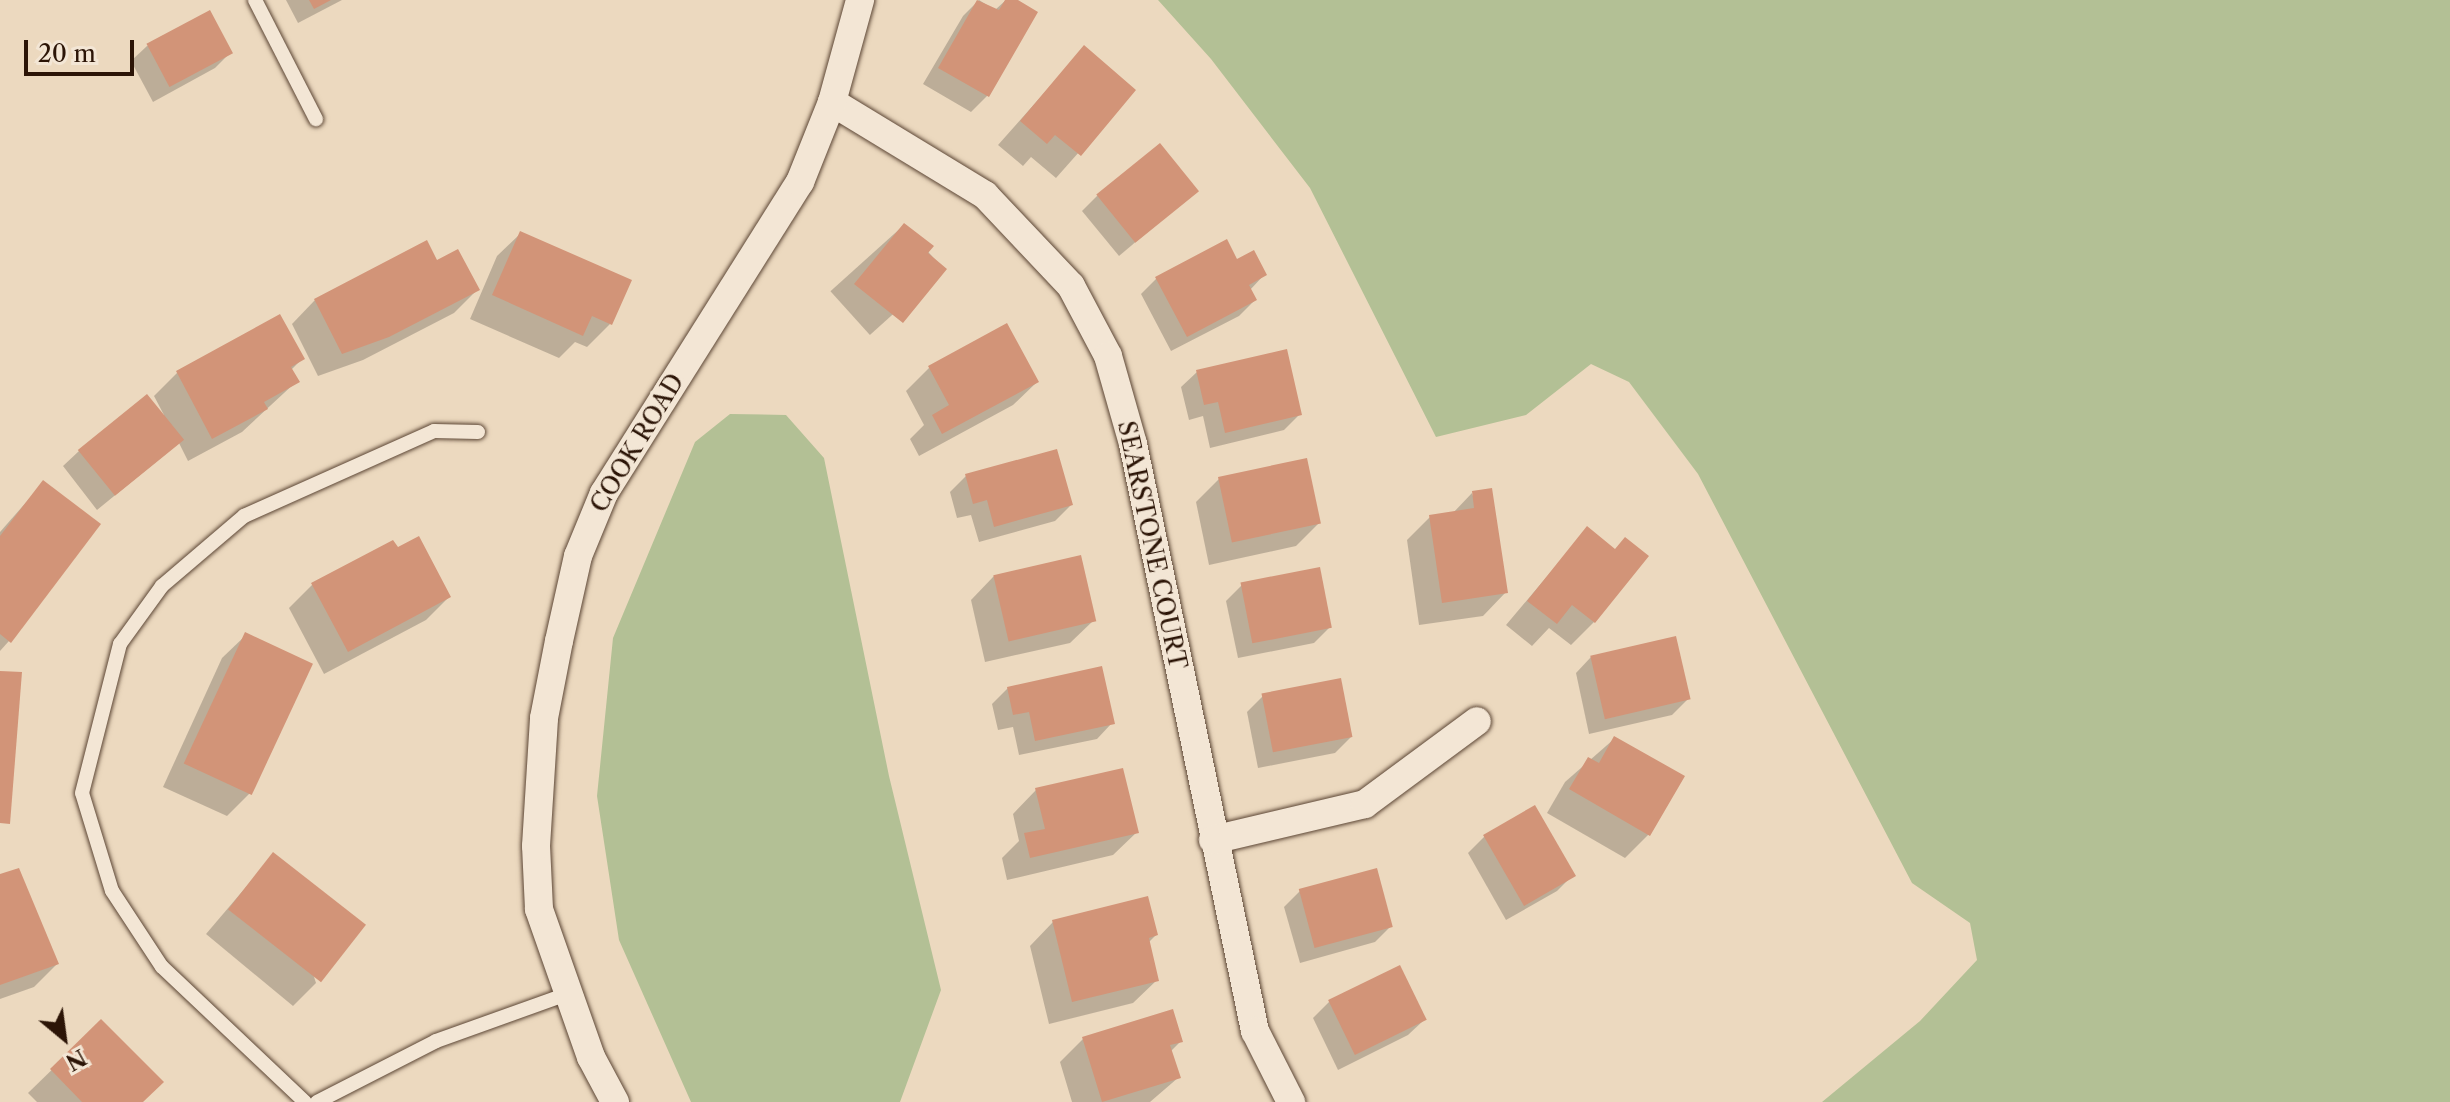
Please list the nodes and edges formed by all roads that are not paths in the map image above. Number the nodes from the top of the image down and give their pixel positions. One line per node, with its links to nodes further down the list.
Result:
1 (255, 0): 4 (lane)
2 (860, 0): 3 (street, COOK ROAD)
3 (832, 102): 7 (street, SEARSTONE COURT); 8 (street, COOK ROAD)
4 (316, 119)
5 (478, 432): 9 (lane)
6 (1477, 721): 7 (street)
7 (1213, 840): 12 (street, SEARSTONE COURT)
8 (567, 994): 10 (lane); 11 (street, COOK ROAD)
9 (305, 1102)
10 (317, 1102)
11 (615, 1102)
12 (1291, 1102)

